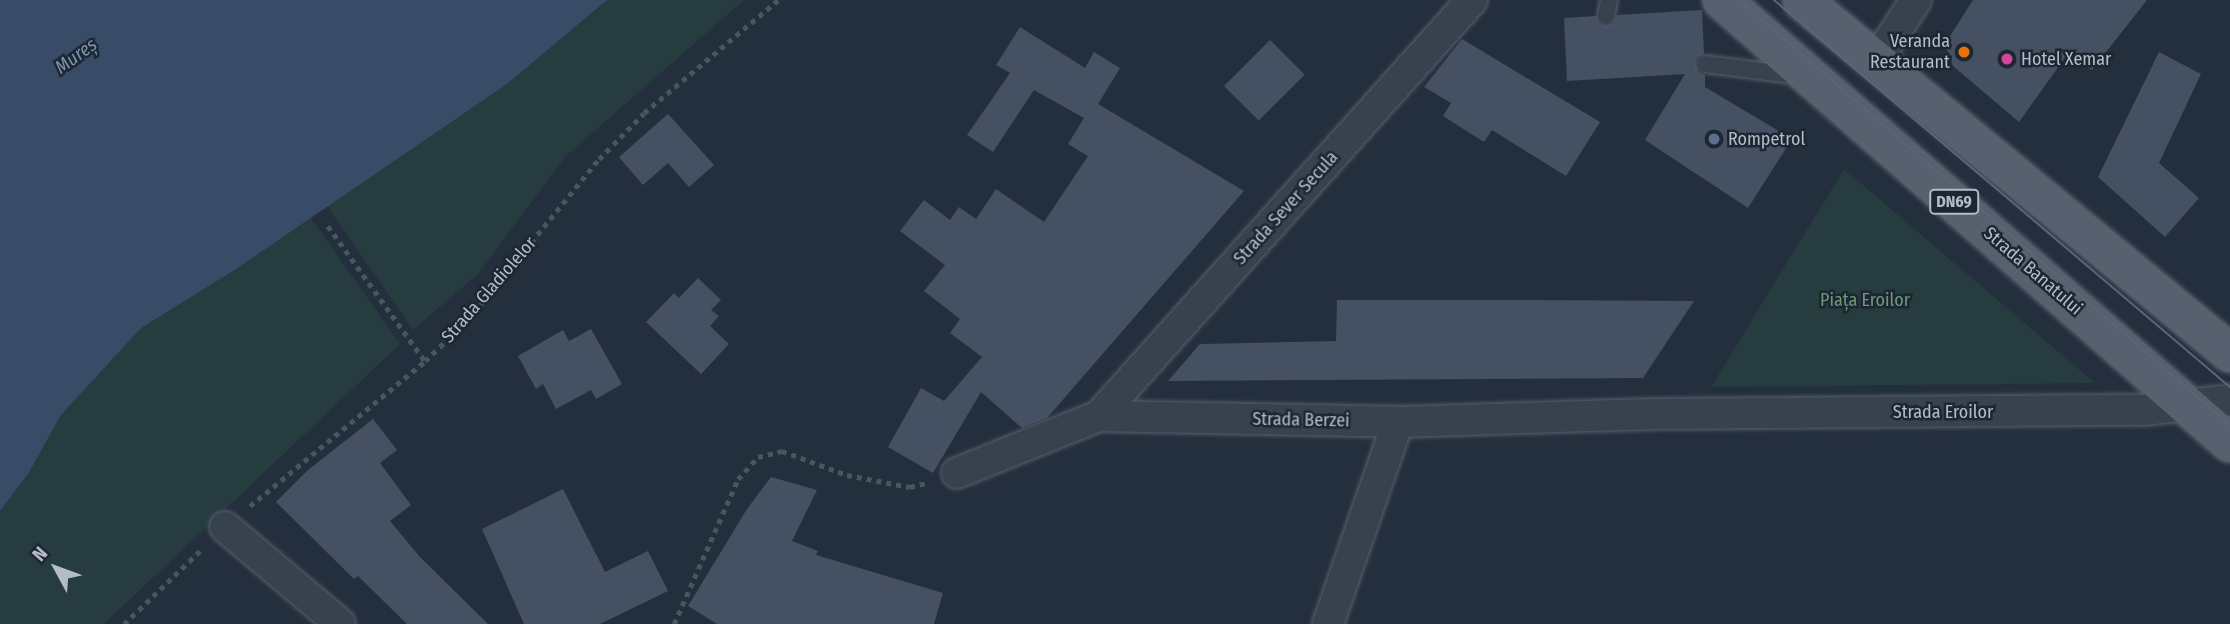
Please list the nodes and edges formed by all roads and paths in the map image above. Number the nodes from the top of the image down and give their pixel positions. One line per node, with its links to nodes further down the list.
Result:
1 (778, 0): 11 (path, Strada Gladiolelor)
2 (1722, 0): 8 (main road, Strada Banatului / DN69)
3 (1802, 0): 6 (main road)
4 (1916, 0): 6 (street)
5 (1459, 5): 15 (street, Strada Sever Secula)
6 (1876, 61): 10 (main road)
7 (1705, 64): 8 (lane)
8 (1811, 76): 13 (main road, Strada Banatului / DN69)
9 (328, 226): 11 (path)
10 (2230, 353)
11 (425, 361): 19 (path, Strada Gladiolelor)
12 (2230, 400): 13 (street, Strada Eroilor)
13 (2185, 405): 14 (street, Strada Eroilor); 17 (main road, DN69)
14 (1656, 414): 16 (street, Strada Berzei)
15 (1098, 416): 16 (street, Strada Berzei); 18 (street, Strada Berzei)
16 (1398, 422): 23 (street)
17 (2230, 443)
18 (957, 473): 22 (path)
19 (225, 527): 20 (path, Strada Gladiolelor); 21 (street)
20 (124, 624)
21 (340, 624)
22 (674, 624)
23 (1328, 624)

